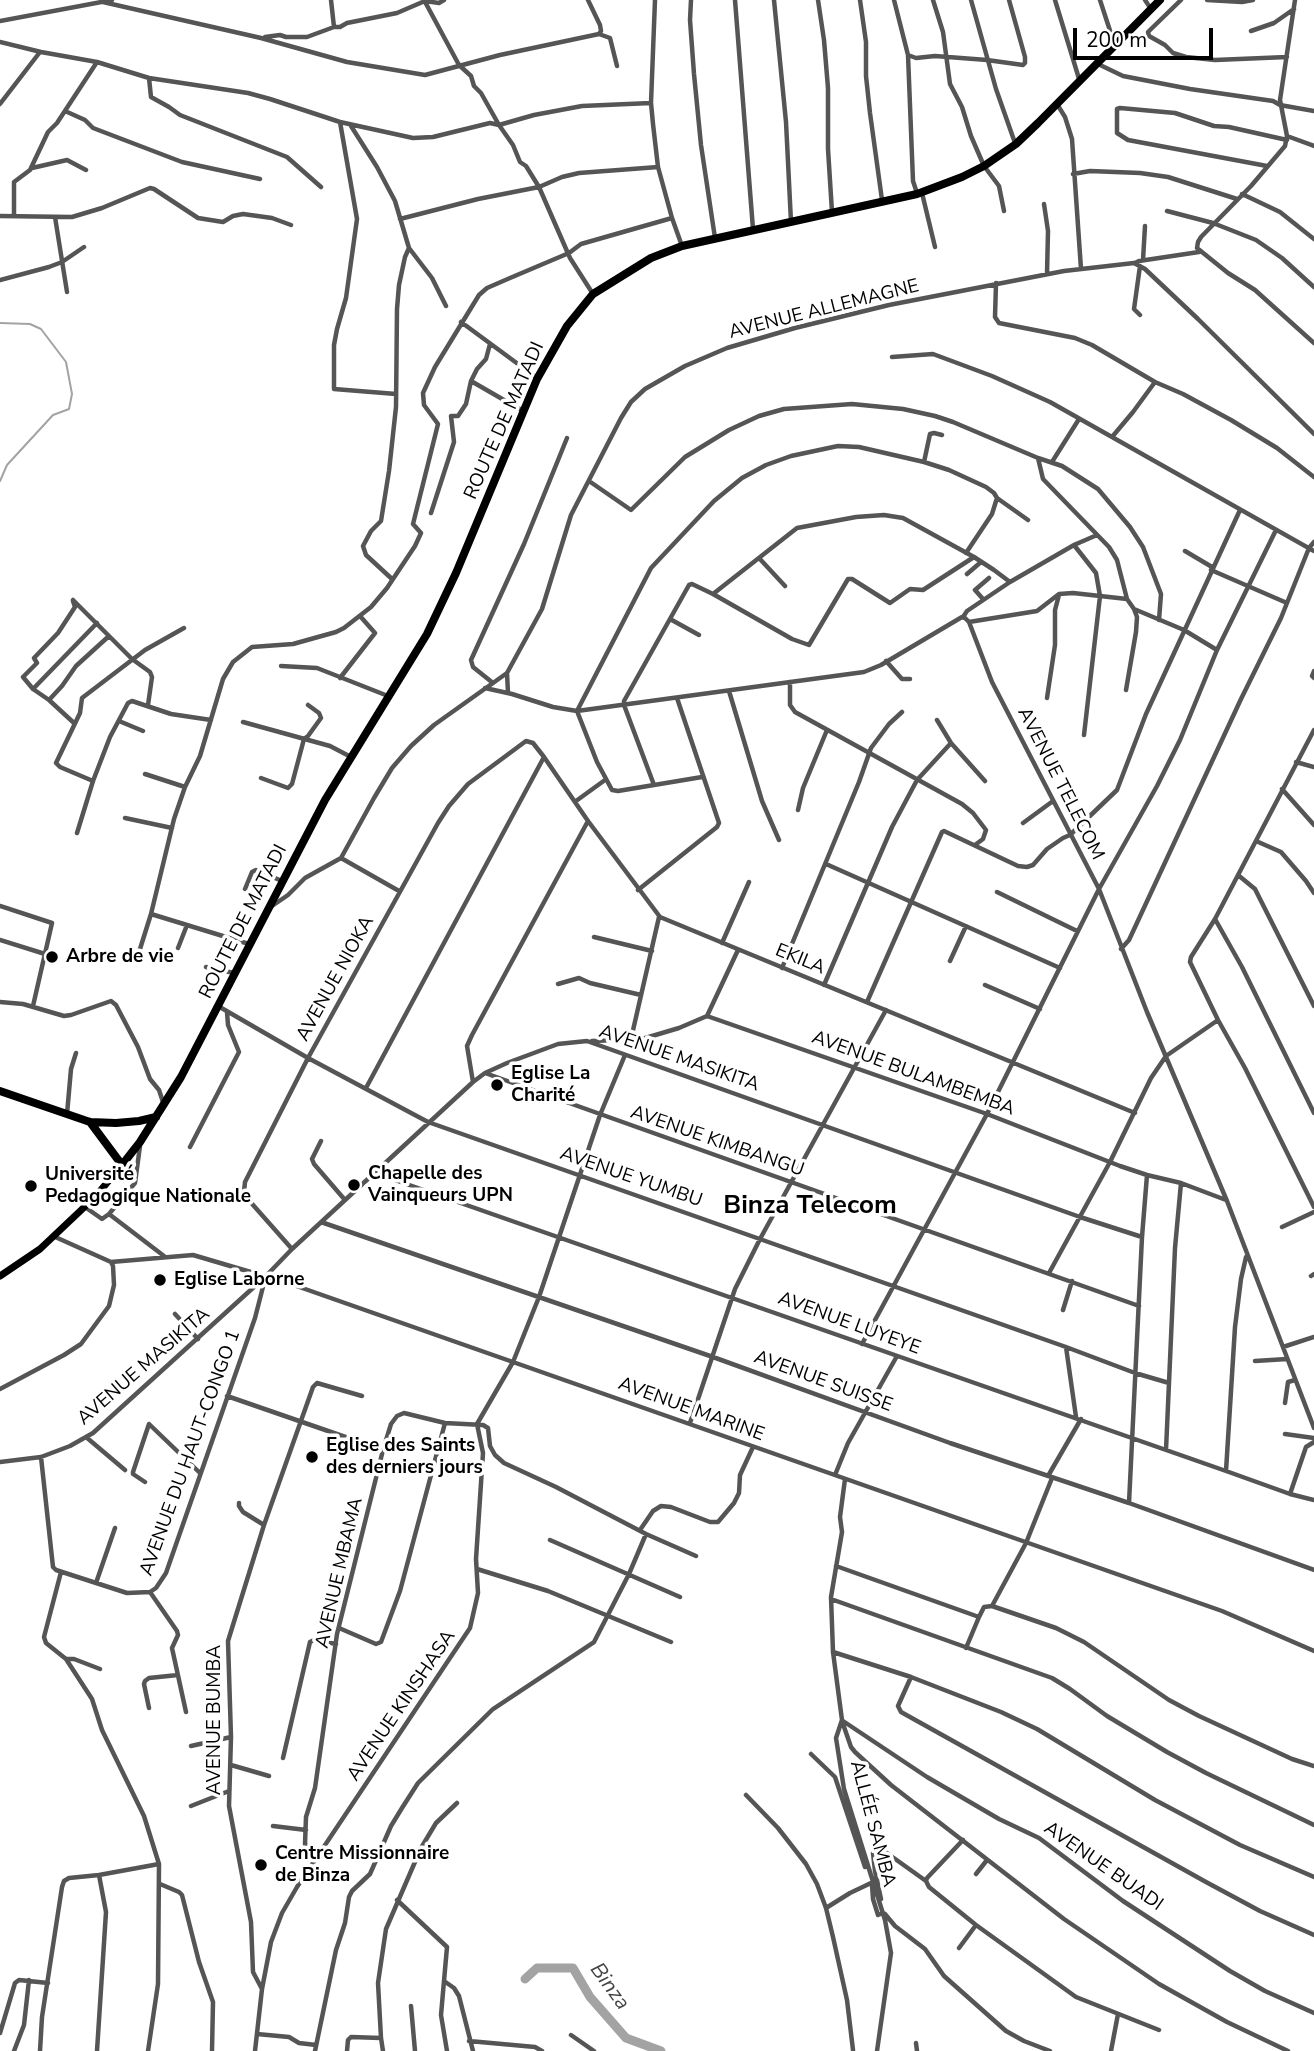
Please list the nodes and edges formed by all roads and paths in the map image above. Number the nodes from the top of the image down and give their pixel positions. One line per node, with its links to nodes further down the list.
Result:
1 (331, 0): 27 (street)
2 (444, 0): 23 (street)
3 (588, 0): 29 (street)
4 (655, 0): 44 (street)
5 (691, 0): 83 (street)
6 (734, 0): 82 (street)
7 (774, 0): 78 (street)
8 (818, 0): 72 (street)
9 (860, 0): 68 (street)
10 (894, 0): 34 (street)
11 (933, 0): 36 (street)
12 (971, 0): 37 (street)
13 (1009, 0): 37 (street)
14 (1055, 0): 43 (street)
15 (1100, 0): 32 (street)
16 (1145, 0): 25 (street)
17 (1160, 0): 25 (highway, ROUTE DE MATADI)
18 (1181, 0): 35 (street)
19 (1207, 0): 20 (street)
20 (1253, 0)
21 (1295, 0): 24 (street)
22 (111, 1): 26 (street); 30 (street)
23 (424, 1): 27 (street); 40 (street)
24 (1294, 8): 28 (street); 35 (street)
25 (1151, 9): 32 (highway, ROUTE DE MATADI)
26 (0, 21)
27 (334, 27): 30 (street)
28 (1251, 31)
29 (599, 34): 40 (street); 41 (street)
30 (261, 38): 40 (street)
31 (0, 41): 33 (street)
32 (1115, 46): 39 (highway, ROUTE DE MATADI)
33 (41, 52): 38 (street); 45 (street)
34 (908, 55): 36 (street); 65 (street)
35 (1287, 57): 47 (street)
36 (947, 58): 37 (street); 56 (street)
37 (987, 60): 54 (street)
38 (97, 62): 42 (street); 48 (street)
39 (1097, 64): 43 (highway, ROUTE DE MATADI); 47 (street)
40 (459, 65): 52 (street)
41 (617, 66)
42 (149, 78): 50 (street); 63 (street)
43 (1080, 82): 46 (highway, ROUTE DE MATADI)
44 (651, 103): 52 (street); 58 (street)
45 (0, 104)
46 (1057, 104): 54 (highway, ROUTE DE MATADI); 61 (street)
47 (1280, 105): 49 (street); 53 (street)
48 (65, 111): 59 (street); 62 (street)
49 (1314, 111)
50 (340, 122): 51 (street); 109 (street)
51 (350, 125): 52 (street); 77 (street)
52 (499, 125): 64 (street)
53 (1287, 138): 55 (street); 57 (street); 57 (street)
54 (1016, 144): 56 (highway, ROUTE DE MATADI)
55 (1314, 146)
56 (984, 166): 65 (highway, ROUTE DE MATADI); 70 (street)
57 (1268, 166): 66 (street)
58 (658, 167): 64 (street); 76 (street)
59 (32, 168): 60 (street); 74 (street)
60 (86, 170)
61 (1073, 174): 67 (street); 93 (street)
62 (260, 180)
63 (321, 187)
64 (539, 187): 77 (street); 90 (street)
65 (919, 193): 68 (highway, ROUTE DE MATADI); 87 (street)
66 (1242, 194): 67 (street); 84 (street)
67 (1237, 199): 79 (street)
68 (882, 202): 72 (highway, ROUTE DE MATADI)
69 (1044, 204): 94 (street)
70 (1004, 211)
71 (1167, 211): 79 (street)
72 (832, 213): 78 (highway, ROUTE DE MATADI)
73 (0, 216): 74 (street)
74 (13, 216): 75 (street)
75 (55, 217): 80 (street); 91 (street)
76 (672, 218): 85 (street); 90 (street)
77 (400, 219): 88 (street)
78 (791, 222): 82 (highway, ROUTE DE MATADI)
79 (1213, 223): 89 (street); 97 (street)
80 (291, 225)
81 (1145, 226): 92 (street)
82 (753, 230): 83 (highway, ROUTE DE MATADI)
83 (715, 237): 85 (highway, ROUTE DE MATADI)
84 (1314, 239)
85 (682, 246): 99 (highway, ROUTE DE MATADI)
86 (84, 247): 91 (street)
87 (936, 247)
88 (409, 248): 100 (street); 109 (street)
89 (1199, 252): 92 (street); 103 (street)
90 (569, 253): 99 (street); 102 (street)
91 (62, 262): 95 (street); 98 (street)
92 (1141, 263): 93 (street, AVENUE ALLEMAGNE); 101 (street); 112 (street, AVENUE ALLEMAGNE)
93 (1081, 269): 94 (street, AVENUE ALLEMAGNE)
94 (1047, 274): 96 (street, AVENUE ALLEMAGNE)
95 (0, 280)
96 (996, 283): 108 (street); 120 (street, AVENUE ALLEMAGNE)
97 (1314, 287)
98 (67, 292)
99 (593, 293): 106 (highway, ROUTE DE MATADI)
100 (446, 306)
101 (1140, 315)
102 (461, 322): 104 (street); 138 (street)
103 (1314, 343)
104 (490, 344): 106 (street); 107 (street)
105 (892, 357): 111 (street)
106 (537, 379): 110 (highway, ROUTE DE MATADI)
107 (471, 381): 110 (street); 123 (street)
108 (1154, 382): 114 (street); 119 (street)
109 (396, 394): 138 (street)
110 (523, 411): 177 (highway, ROUTE DE MATADI)
111 (1079, 419): 114 (street); 117 (street)
112 (1314, 434)
113 (942, 435): 118 (street)
114 (1112, 437): 122 (street)
115 (567, 438): 171 (street)
116 (1038, 458): 117 (street); 120 (street); 126 (street)
117 (1052, 461): 154 (street)
118 (924, 462): 121 (street); 184 (street)
119 (1314, 477)
120 (589, 481): 166 (street, AVENUE ALLEMAGNE)
121 (997, 498): 124 (street); 131 (street)
122 (1240, 510): 125 (street); 135 (street)
123 (431, 513)
124 (1028, 520)
125 (1276, 530): 129 (street); 141 (street)
126 (1097, 535): 128 (street); 146 (street)
127 (1314, 542): 129 (street)
128 (1074, 545): 139 (street); 144 (street)
129 (1312, 550): 147 (street)
130 (1185, 551): 135 (street)
131 (966, 553): 132 (street); 133 (street)
132 (974, 557): 134 (street); 142 (street)
133 (759, 558): 140 (street); 142 (street)
134 (981, 562): 136 (street); 139 (street)
135 (1212, 568): 141 (street); 158 (street)
136 (967, 574)
137 (989, 578): 145 (street)
138 (392, 579): 151 (street)
139 (1010, 582): 145 (street)
140 (785, 586)
141 (1249, 588): 147 (street); 161 (street)
142 (713, 594): 153 (street)
143 (1059, 594): 144 (street); 148 (street); 150 (street)
144 (1100, 596): 146 (street); 194 (street)
145 (983, 599): 152 (street)
146 (1127, 599): 149 (street)
147 (1287, 603): 253 (street)
148 (1042, 608): 150 (street); 155 (street)
149 (1134, 609): 154 (street); 174 (street)
150 (1055, 610): 179 (street)
151 (360, 616): 167 (street); 187 (street)
152 (963, 617): 155 (street, AVENUE TELECOM); 163 (street)
153 (670, 619): 159 (street); 183 (street)
154 (1159, 620): 158 (street)
155 (969, 622): 214 (street, AVENUE TELECOM)
156 (97, 623): 160 (street); 173 (street); 173 (street)
157 (184, 628): 162 (street)
158 (1184, 630): 161 (street); 222 (street)
159 (699, 635)
160 (109, 636): 162 (street); 180 (street)
161 (1217, 650): 233 (street)
162 (132, 659): 181 (street); 190 (street)
163 (886, 661): 169 (street); 170 (street)
164 (281, 666): 167 (street)
165 (1314, 671): 168 (street)
166 (508, 673): 171 (street, AVENUE ALLEMAGNE); 176 (street)
167 (340, 678): 177 (street)
168 (1314, 678)
169 (910, 679)
170 (790, 682): 175 (street); 191 (street)
171 (492, 683): 172 (street, AVENUE ALLEMAGNE)
172 (485, 688): 176 (street); 226 (street, AVENUE ALLEMAGNE)
173 (33, 689): 180 (street)
174 (1126, 690)
175 (729, 691): 178 (street); 223 (street)
176 (508, 693): 184 (street)
177 (387, 696): 199 (highway, ROUTE DE MATADI)
178 (677, 698): 183 (street); 204 (street)
179 (1047, 698)
180 (49, 700): 190 (street)
181 (148, 705): 186 (street); 187 (street)
182 (308, 705): 195 (street)
183 (624, 705): 184 (street); 210 (street)
184 (577, 711): 206 (street)
185 (902, 712): 198 (street)
186 (119, 720): 193 (street); 208 (street)
187 (211, 720): 211 (street)
188 (937, 720): 197 (street)
189 (243, 722): 195 (street)
190 (74, 723): 208 (street)
191 (827, 730): 198 (street); 215 (street)
192 (1314, 730): 201 (street)
193 (143, 731)
194 (1084, 735)
195 (304, 738): 199 (street); 205 (street)
196 (526, 741): 200 (street, EKILA); 235 (street, AVENUE NIOKA)
197 (951, 743): 207 (street); 209 (street)
198 (869, 754): 207 (street); 227 (street)
199 (351, 757): 229 (highway, ROUTE DE MATADI)
200 (544, 757): 213 (street, EKILA); 286 (street)
201 (1296, 761): 202 (street); 212 (street)
202 (1314, 766)
203 (145, 774): 211 (street)
204 (702, 777): 210 (street); 234 (street)
205 (261, 778)
206 (606, 780): 210 (street); 213 (street)
207 (917, 780): 225 (street); 231 (street)
208 (93, 781): 221 (street)
209 (985, 781)
210 (654, 785)
211 (185, 786): 220 (street)
212 (1283, 789): 219 (street); 224 (street)
213 (576, 801): 217 (street, EKILA)
214 (1053, 801): 218 (street); 222 (street, AVENUE TELECOM)
215 (798, 810)
216 (125, 818): 220 (street)
217 (588, 821): 234 (street, EKILA); 285 (street)
218 (1023, 823)
219 (1314, 825)
220 (172, 828): 241 (street)
221 (78, 833)
222 (1070, 835): 225 (street); 233 (street, AVENUE TELECOM)
223 (779, 840)
224 (1256, 841): 228 (street); 237 (street)
225 (975, 845): 238 (street)
226 (341, 858): 235 (street); 240 (street)
227 (826, 864): 231 (street); 259 (street)
228 (1238, 875): 243 (street); 270 (street)
229 (282, 881): 232 (street); 240 (highway, ROUTE DE MATADI)
230 (749, 882): 249 (street)
231 (869, 882): 238 (street); 263 (street)
232 (245, 889)
233 (1099, 889): 246 (street); 253 (street, AVENUE TELECOM)
234 (638, 890): 242 (street, EKILA)
235 (399, 891): 281 (street, AVENUE NIOKA)
236 (997, 892): 246 (street)
237 (1314, 893)
238 (912, 902): 245 (street); 266 (street)
239 (0, 906): 256 (street)
240 (268, 908): 250 (highway, ROUTE DE MATADI)
241 (151, 914): 244 (street); 252 (street)
242 (660, 917): 249 (street, EKILA); 255 (street)
243 (1215, 919): 275 (street); 290 (street)
244 (187, 925): 250 (street); 251 (street)
245 (966, 926): 257 (street); 260 (street)
246 (1077, 932): 260 (street)
247 (594, 937): 255 (street)
248 (0, 940): 256 (street)
249 (722, 943): 254 (street, EKILA)
250 (250, 944): 261 (highway, ROUTE DE MATADI)
251 (178, 948)
252 (141, 949)
253 (1121, 949): 280 (street, AVENUE TELECOM)
254 (738, 950): 259 (street, EKILA); 274 (street)
255 (652, 951): 265 (street)
256 (46, 954): 268 (street)
257 (950, 961)
258 (206, 967): 261 (street)
259 (782, 968): 263 (street, EKILA)
260 (1060, 968): 271 (street)
261 (235, 974): 269 (highway, ROUTE DE MATADI)
262 (558, 984): 265 (street)
263 (824, 985): 266 (street, EKILA)
264 (985, 985): 271 (street)
265 (641, 995): 276 (street)
266 (867, 1002): 272 (street, EKILA)
267 (0, 1003): 268 (street)
268 (33, 1006): 288 (street)
269 (218, 1006): 273 (street, AVENUE YUMBU); 288 (highway, ROUTE DE MATADI)
270 (1314, 1006)
271 (1040, 1009): 282 (street)
272 (886, 1010): 282 (street, EKILA); 283 (street)
273 (227, 1012): 281 (street, AVENUE YUMBU); 300 (street)
274 (707, 1016): 276 (street); 283 (street, AVENUE BULAMBEMBA)
275 (1218, 1020): 280 (street); 312 (street)
276 (631, 1039): 277 (street)
277 (587, 1041): 279 (street, AVENUE MASIKITA); 284 (street, AVENUE MASIKITA)
278 (76, 1053): 292 (street)
279 (625, 1055): 293 (street); 297 (street, AVENUE MASIKITA)
280 (1166, 1056): 289 (street); 310 (street, AVENUE TELECOM)
281 (308, 1058): 286 (street, AVENUE YUMBU); 322 (street, AVENUE NIOKA)
282 (1014, 1062): 289 (street, EKILA); 291 (street)
283 (855, 1067): 291 (street, AVENUE BULAMBEMBA); 297 (street)
284 (485, 1073): 285 (street, AVENUE MASIKITA); 293 (street, AVENUE KIMBANGU)
285 (472, 1082): 296 (street, AVENUE MASIKITA)
286 (366, 1088): 296 (street, AVENUE YUMBU)
287 (0, 1091): 292 (highway)
288 (164, 1105): 294 (highway, ROUTE DE MATADI)
289 (1135, 1113): 301 (street)
290 (1314, 1113)
291 (987, 1114): 301 (street, AVENUE BULAMBEMBA); 303 (street)
292 (66, 1115): 295 (highway)
293 (600, 1115): 305 (street); 307 (street, AVENUE KIMBANGU)
294 (156, 1117): 295 (highway); 299 (highway, ROUTE DE MATADI)
295 (90, 1122): 302 (highway)
296 (428, 1122): 304 (street, AVENUE MASIKITA); 305 (street, AVENUE YUMBU)
297 (824, 1125): 303 (street, AVENUE MASIKITA); 307 (street)
298 (321, 1141): 309 (street)
299 (140, 1142): 302 (highway, ROUTE DE MATADI); 313 (street)
300 (190, 1147)
301 (1110, 1162): 306 (street, AVENUE BULAMBEMBA); 314 (street)
302 (122, 1165): 311 (main road)
303 (956, 1171): 314 (street, AVENUE MASIKITA); 317 (street)
304 (374, 1173): 309 (street, AVENUE MASIKITA); 319 (street, AVENUE LUYEYE)
305 (580, 1175): 319 (street); 321 (street, AVENUE YUMBU)
306 (1147, 1175): 308 (street, AVENUE BULAMBEMBA); 320 (street)
307 (792, 1182): 317 (street, AVENUE KIMBANGU); 321 (street)
308 (1181, 1183): 310 (street, AVENUE BULAMBEMBA); 350 (street)
309 (345, 1200): 315 (street, AVENUE MASIKITA)
310 (1227, 1201): 323 (street, AVENUE TELECOM)
311 (85, 1207): 313 (street); 318 (main road)
312 (1314, 1209): 316 (street)
313 (109, 1214): 324 (street)
314 (1080, 1217): 320 (street, AVENUE MASIKITA); 328 (street)
315 (321, 1222): 322 (street, AVENUE MASIKITA); 333 (street, AVENUE SUISSE)
316 (1282, 1227)
317 (925, 1230): 328 (street, AVENUE KIMBANGU); 332 (street)
318 (53, 1236): 325 (street, AVENUE MARINE); 329 (main road)
319 (558, 1237): 333 (street); 334 (street, AVENUE LUYEYE)
320 (1142, 1237): 335 (street)
321 (760, 1238): 332 (street, AVENUE YUMBU); 334 (street)
322 (292, 1249): 330 (street, AVENUE MASIKITA)
323 (1246, 1255): 326 (street); 327 (street, AVENUE TELECOM)
324 (164, 1257): 325 (street, AVENUE MARINE); 330 (street, AVENUE MARINE)
325 (111, 1262): 351 (street)
326 (1243, 1269): 327 (street); 372 (street)
327 (1251, 1269): 342 (street, AVENUE TELECOM)
328 (1049, 1273): 331 (street, AVENUE KIMBANGU)
329 (0, 1276)
330 (265, 1277): 339 (street, AVENUE MASIKITA); 346 (street, AVENUE MARINE); 352 (street, AVENUE DU HAUT-CONGO 1)
331 (1072, 1281): 335 (street, AVENUE KIMBANGU); 336 (street)
332 (895, 1287): 340 (street); 341 (street, AVENUE YUMBU)
333 (539, 1297): 344 (street, AVENUE SUISSE); 346 (street)
334 (733, 1297): 340 (street, AVENUE LUYEYE); 344 (street)
335 (1139, 1306): 348 (street)
336 (1063, 1310)
337 (175, 1314): 339 (street)
338 (1314, 1337): 342 (street)
339 (198, 1339): 363 (street, AVENUE MASIKITA)
340 (862, 1345): 343 (street, AVENUE LUYEYE)
341 (1066, 1347): 348 (street, AVENUE YUMBU); 356 (street)
342 (1283, 1347): 345 (street, AVENUE TELECOM)
343 (897, 1356): 355 (street); 356 (street, AVENUE LUYEYE)
344 (713, 1357): 355 (street, AVENUE SUISSE); 359 (street)
345 (1287, 1359): 347 (street); 349 (street, AVENUE TELECOM)
346 (513, 1362): 359 (street, AVENUE MARINE); 360 (street)
347 (1255, 1362)
348 (1135, 1373): 350 (street, AVENUE YUMBU); 364 (street)
349 (1295, 1380): 354 (street); 361 (street, AVENUE TELECOM)
350 (1169, 1383): 368 (street)
351 (0, 1389)
352 (227, 1396): 357 (street); 373 (street, AVENUE DU HAUT-CONGO 1)
353 (362, 1396): 357 (street, AVENUE BUMBA)
354 (1285, 1403)
355 (866, 1412): 374 (street); 375 (street, AVENUE SUISSE)
356 (1078, 1418): 364 (street, AVENUE LUYEYE); 375 (street)
357 (302, 1422): 367 (street); 382 (street, AVENUE BUMBA)
358 (445, 1423): 360 (street, AVENUE MBAMA); 367 (street, AVENUE MBAMA); 401 (street)
359 (690, 1423): 366 (street, AVENUE MARINE)
360 (477, 1424): 384 (street); 390 (street, AVENUE KINSHASA)
361 (1314, 1428)
362 (1284, 1434): 365 (street)
363 (86, 1437): 369 (street, AVENUE MASIKITA); 371 (street)
364 (1132, 1437): 368 (street, AVENUE LUYEYE); 381 (street)
365 (1314, 1440): 378 (street)
366 (753, 1447): 374 (street, AVENUE MARINE); 384 (street)
367 (383, 1450): 401 (street, AVENUE MBAMA)
368 (1166, 1450): 372 (street, AVENUE LUYEYE)
369 (41, 1457): 370 (street, AVENUE MASIKITA); 392 (street)
370 (0, 1462)
371 (125, 1470)
372 (1226, 1471): 378 (street, AVENUE LUYEYE)
373 (200, 1473): 377 (street); 395 (street, AVENUE DU HAUT-CONGO 1)
374 (835, 1475): 376 (street, AVENUE MARINE)
375 (1050, 1477): 381 (street, AVENUE SUISSE); 387 (street)
376 (845, 1479): 387 (street, AVENUE MARINE); 389 (street, ALLÉE SAMBA)
377 (145, 1482)
378 (1290, 1494): 379 (street, AVENUE LUYEYE)
379 (1314, 1500)
380 (239, 1503): 382 (street)
381 (1129, 1503): 391 (street, AVENUE SUISSE)
382 (264, 1525): 414 (street, AVENUE BUMBA)
383 (115, 1528): 394 (street)
384 (640, 1530): 385 (street)
385 (646, 1534): 388 (street); 393 (street)
386 (550, 1540): 393 (street)
387 (1026, 1543): 398 (street); 405 (street, AVENUE MARINE)
388 (696, 1556)
389 (836, 1566): 397 (street, ALLÉE SAMBA); 400 (street)
390 (477, 1569): 399 (street); 429 (street, AVENUE KINSHASA)
391 (1314, 1570)
392 (61, 1572): 394 (street, AVENUE DU HAUT-CONGO 1); 407 (street)
393 (628, 1574): 396 (street); 399 (street)
394 (96, 1583): 395 (street, AVENUE DU HAUT-CONGO 1)
395 (150, 1592): 409 (street)
396 (680, 1597)
397 (831, 1599): 404 (street); 406 (street, ALLÉE SAMBA)
398 (992, 1606): 400 (street); 419 (street)
399 (608, 1615): 402 (street); 459 (street)
400 (979, 1617): 404 (street)
401 (339, 1628): 403 (street, AVENUE MBAMA)
402 (671, 1642)
403 (336, 1644): 417 (street); 427 (street, AVENUE MBAMA)
404 (966, 1648): 425 (street)
405 (1314, 1651)
406 (832, 1652): 410 (street); 413 (street, ALLÉE SAMBA)
407 (66, 1659): 408 (street); 431 (street)
408 (100, 1669)
409 (178, 1675): 411 (street); 412 (street)
410 (911, 1677): 434 (street); 442 (street)
411 (149, 1708)
412 (186, 1712)
413 (842, 1720): 428 (street); 449 (street, AVENUE BUADI); 475 (street, ALLÉE SAMBA)
414 (231, 1737): 415 (street); 418 (street, AVENUE BUMBA)
415 (191, 1745)
416 (811, 1754): 436 (street)
417 (283, 1758)
418 (231, 1765): 420 (street); 421 (street, AVENUE BUMBA)
419 (1314, 1766)
420 (269, 1776)
421 (229, 1791): 424 (street); 447 (street, AVENUE BUMBA)
422 (746, 1795): 439 (street)
423 (457, 1803): 438 (street)
424 (191, 1805)
425 (1314, 1825)
426 (273, 1826): 427 (street)
427 (306, 1830): 429 (street)
428 (963, 1840): 430 (street); 435 (street)
429 (317, 1857): 447 (street, AVENUE KINSHASA)
430 (987, 1860): 432 (street); 479 (street)
431 (159, 1864): 433 (street); 437 (street)
432 (976, 1874)
433 (99, 1875): 446 (street); 463 (street)
434 (1314, 1877)
435 (926, 1881): 440 (street); 441 (street)
436 (871, 1883): 439 (street); 440 (street)
437 (160, 1884): 464 (street); 465 (street)
438 (397, 1900): 445 (street); 455 (street)
439 (827, 1908): 460 (street)
440 (882, 1914): 477 (street)
441 (976, 1925): 443 (street); 450 (street)
442 (1314, 1935)
443 (959, 1948)
444 (29, 1980): 446 (street); 452 (street); 461 (street)
445 (444, 1981): 456 (street); 470 (street)
446 (48, 1983): 462 (street)
447 (262, 1989): 453 (street, AVENUE KINSHASA)
448 (411, 2006): 469 (street)
449 (1314, 2013)
450 (1118, 2014): 451 (street); 478 (street)
451 (1159, 2030)
452 (0, 2033)
453 (257, 2034): 459 (street); 466 (street, AVENUE KINSHASA)
454 (572, 2035): 474 (street)
455 (381, 2038): 467 (street); 468 (street)
456 (470, 2042): 458 (street); 471 (street)
457 (916, 2043): 476 (street)
458 (495, 2044): 472 (street); 473 (street)
459 (316, 2048)
460 (853, 2050)
461 (14, 2051)
462 (40, 2051)
463 (97, 2051)
464 (148, 2051)
465 (212, 2051)
466 (255, 2051)
467 (347, 2051)
468 (383, 2051)
469 (415, 2051)
470 (447, 2051)
471 (473, 2051)
472 (499, 2051)
473 (542, 2051)
474 (594, 2051)
475 (877, 2051)
476 (917, 2051)
477 (1050, 2051)
478 (1111, 2051)
479 (1288, 2051)

